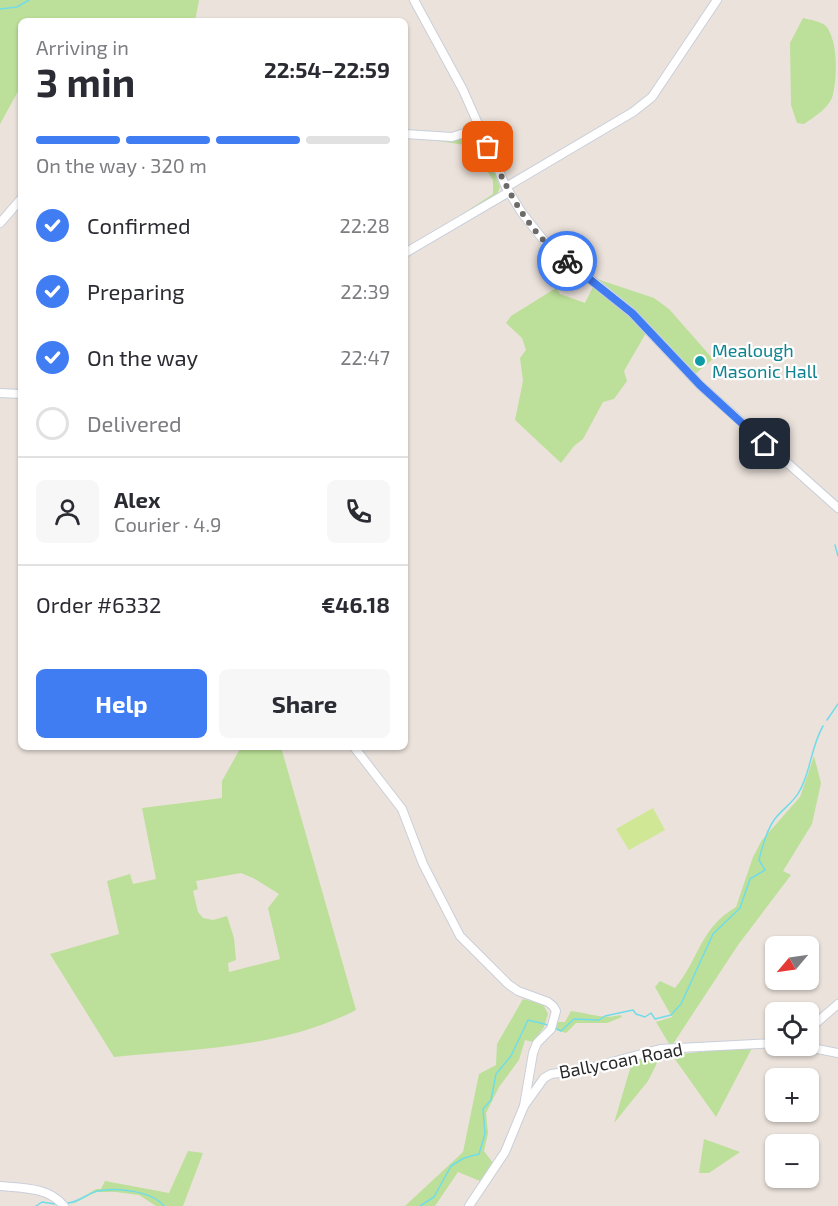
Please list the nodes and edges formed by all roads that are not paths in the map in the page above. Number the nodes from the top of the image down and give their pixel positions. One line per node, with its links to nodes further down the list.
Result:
1 (414, 0): 3 (street)
2 (717, 0): 5 (street)
3 (480, 128): 4 (street); 5 (street)
4 (408, 134)
5 (507, 190): 8 (street); 11 (street)
6 (18, 202): 7 (street)
7 (0, 223)
8 (408, 251)
9 (0, 393): 10 (street)
10 (18, 394)
11 (838, 508)
12 (356, 750): 18 (street)
13 (838, 1004): 14 (street)
14 (819, 1020)
15 (765, 1043): 18 (street, Ballycoan Road)
16 (819, 1049): 17 (street)
17 (838, 1053)
18 (524, 1106): 21 (street, Ballycoan Road)
19 (0, 1186): 20 (street)
20 (64, 1206)
21 (469, 1206)

